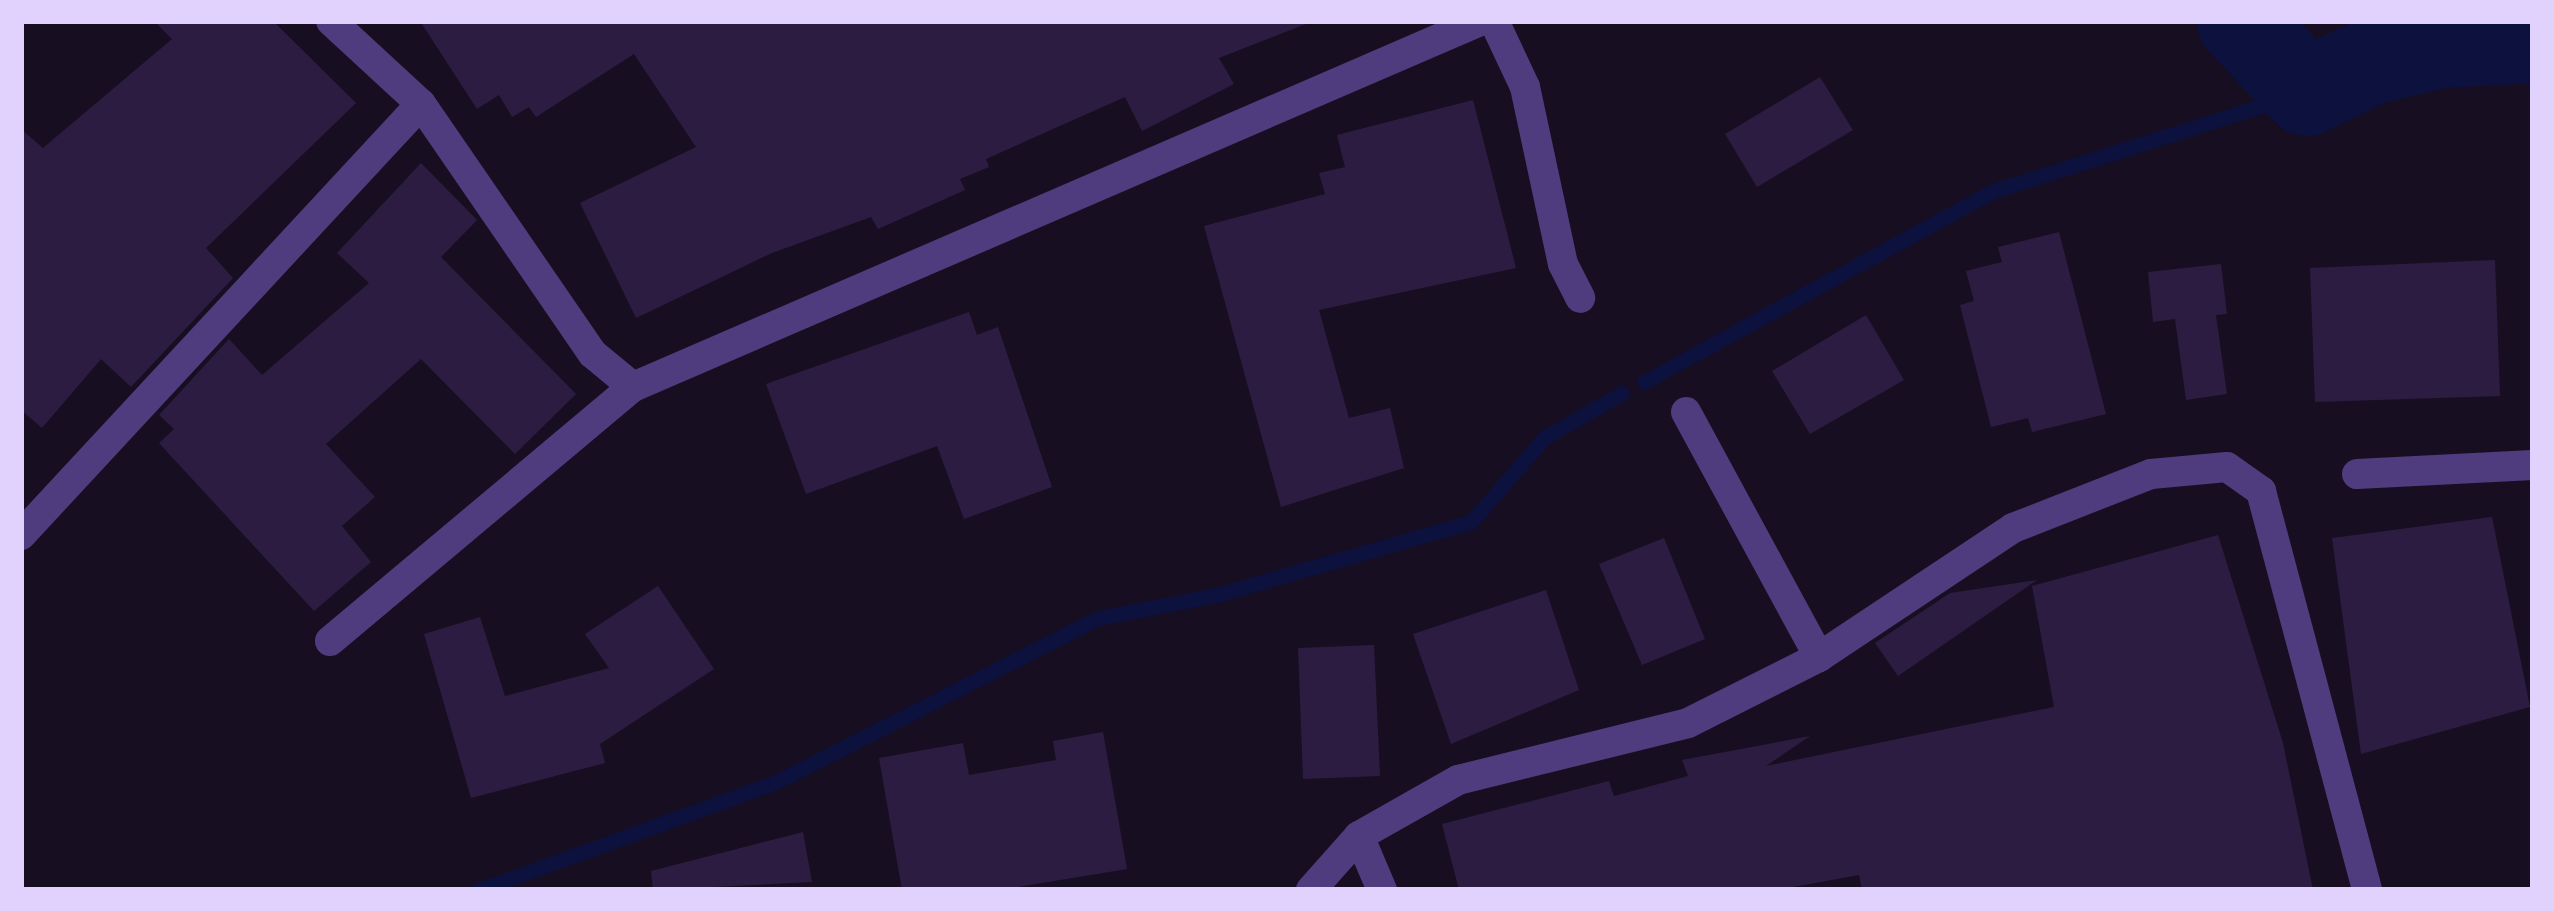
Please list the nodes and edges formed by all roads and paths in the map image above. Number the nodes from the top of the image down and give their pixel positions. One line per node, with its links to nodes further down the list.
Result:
1 (331, 21): 4 (street)
2 (1480, 21): 6 (street)
3 (1494, 21): 5 (street)
4 (421, 104): 6 (street); 10 (street)
5 (1580, 298)
6 (633, 387): 11 (street)
7 (1686, 412): 12 (street)
8 (2533, 465): 9 (street)
9 (2357, 474)
10 (21, 535)
11 (330, 641)
12 (1819, 657): 13 (street); 16 (street)
13 (1359, 836): 14 (street); 15 (street)
14 (1311, 890)
15 (1382, 890)
16 (2367, 890)

